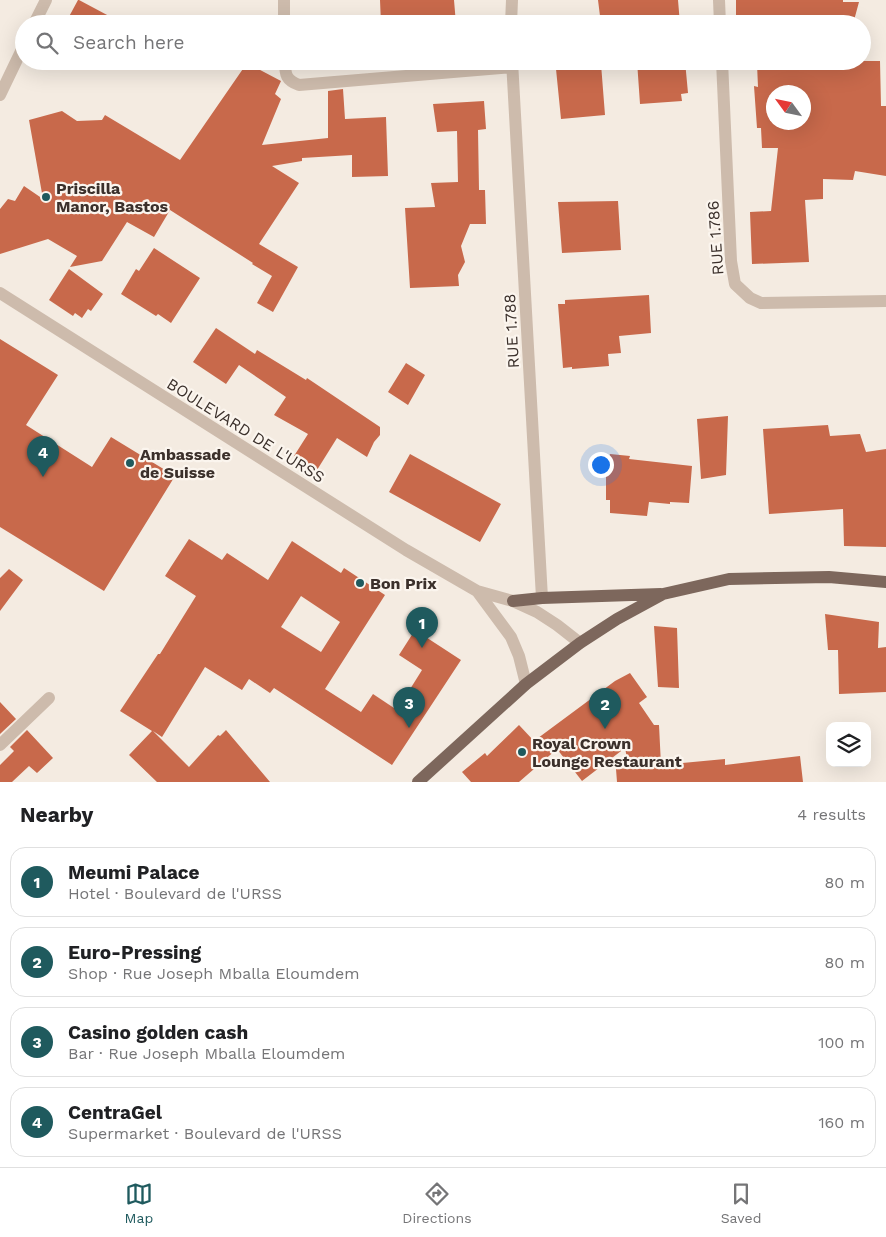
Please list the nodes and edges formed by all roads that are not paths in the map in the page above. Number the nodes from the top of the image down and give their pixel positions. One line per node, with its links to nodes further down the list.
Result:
1 (46, 0): 5 (street)
2 (284, 0): 6 (street)
3 (512, 0): 7 (street)
4 (719, 0): 8 (street)
5 (38, 15)
6 (284, 15)
7 (511, 15)
8 (720, 15)
9 (15, 64): 14 (street)
10 (285, 70): 11 (street)
11 (451, 70)
12 (512, 70): 20 (street, RUE 1.788)
13 (722, 70): 16 (street, RUE 1.786)
14 (0, 95)
15 (0, 293): 18 (street, BOULEVARD DE L'URSS)
16 (886, 301)
17 (886, 582): 19 (main road)
18 (477, 591): 21 (street); 23 (street)
19 (664, 594): 20 (main road); 22 (main road)
20 (542, 598): 21 (main road)
21 (513, 601): 22 (street)
22 (580, 643): 23 (main road)
23 (526, 684): 26 (main road)
24 (49, 698): 25 (street)
25 (0, 746)
26 (418, 782)

